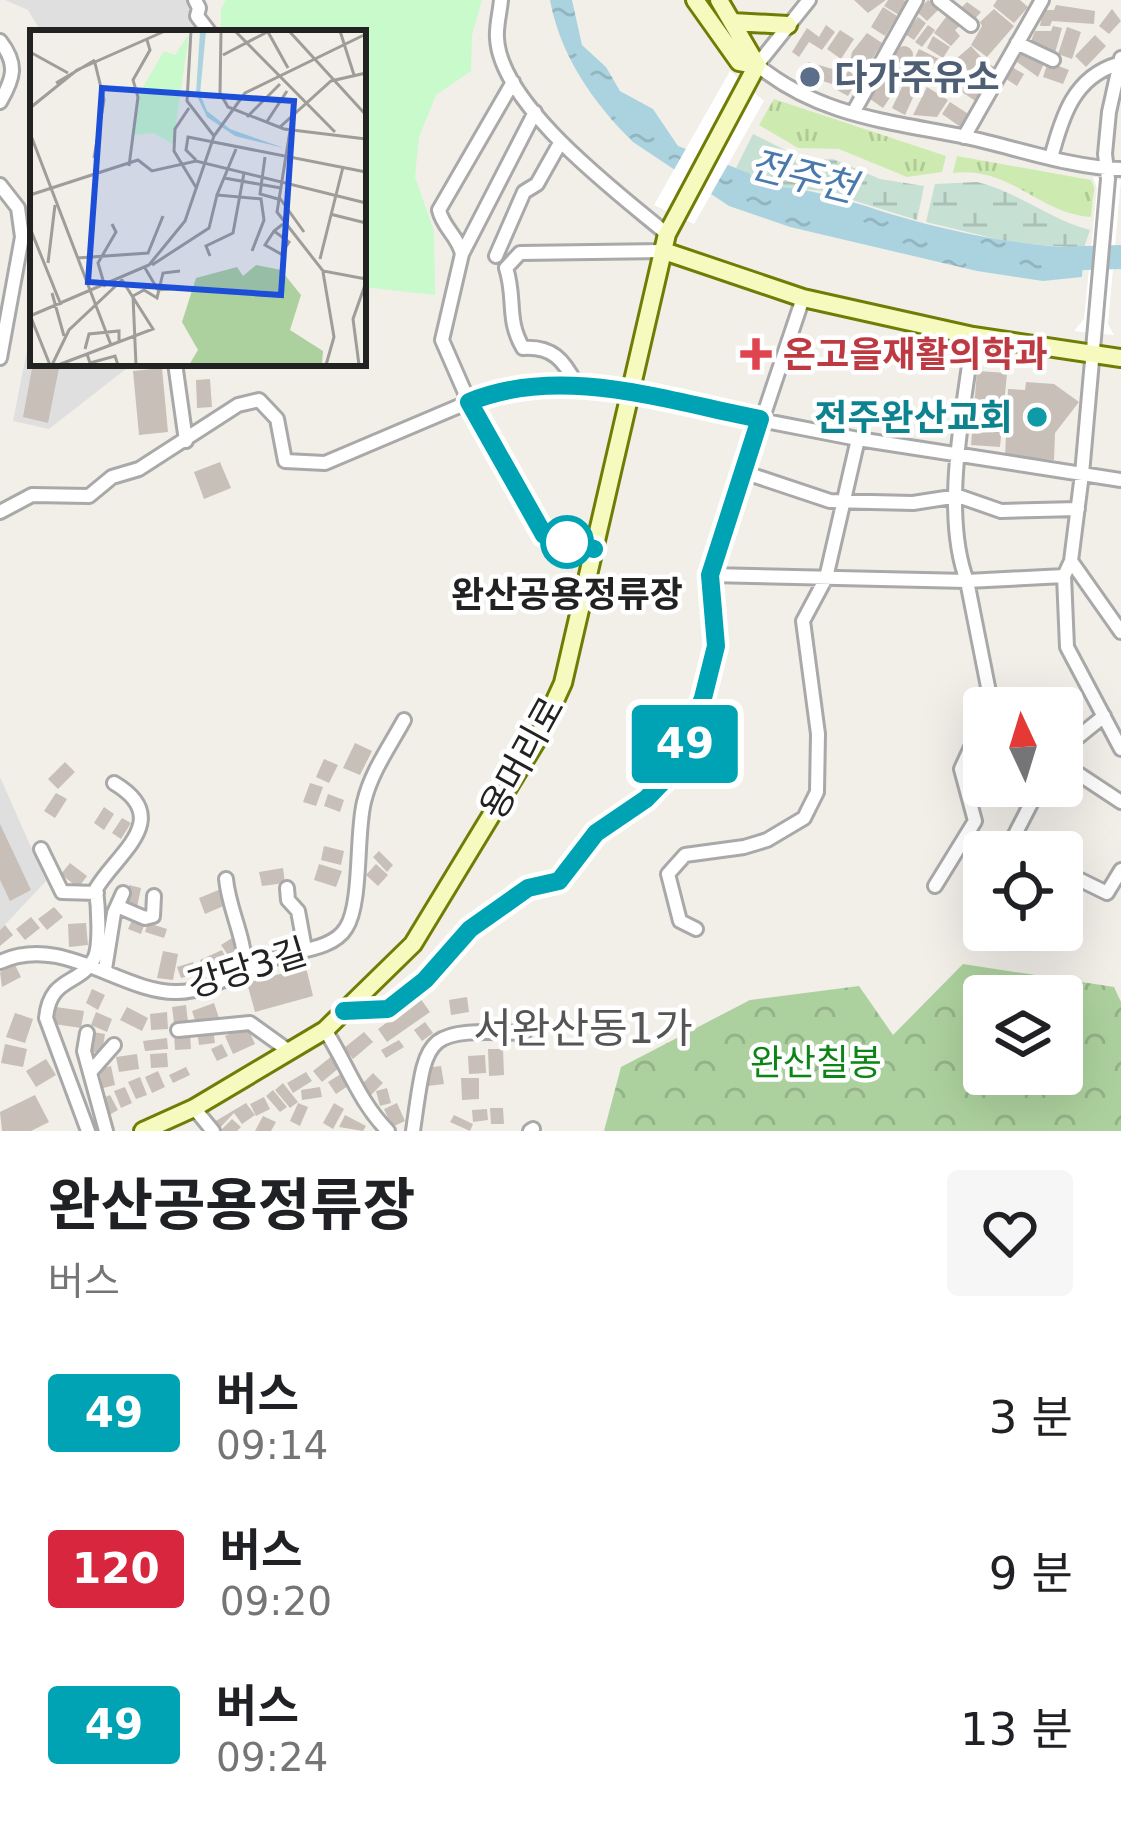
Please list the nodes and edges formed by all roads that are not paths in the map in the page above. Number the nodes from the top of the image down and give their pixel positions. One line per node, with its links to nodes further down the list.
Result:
1 (195, 0): 12 (street)
2 (501, 0): 18 (street)
3 (695, 0): 17 (street)
4 (718, 0): 9 (street)
5 (809, 0): 11 (street)
6 (939, 0): 10 (street)
7 (1042, 0): 14 (street)
8 (913, 4): 21 (street)
9 (732, 22): 11 (street); 17 (street)
10 (971, 25)
11 (788, 26): 17 (street)
12 (207, 30)
13 (0, 41): 19 (street)
14 (1017, 43): 15 (street); 22 (street)
15 (1053, 60)
16 (1119, 61): 25 (street); 26 (street)
17 (758, 65): 21 (street); 28 (street, 용머리로)
18 (513, 82): 20 (street); 29 (street)
19 (0, 102)
20 (535, 112): 23 (street); 29 (street)
21 (853, 113): 22 (street)
22 (964, 136): 25 (street)
23 (560, 143): 28 (street); 30 (street)
24 (1121, 152): 26 (street)
25 (1051, 158): 26 (street)
26 (1110, 168): 33 (street)
27 (0, 185): 34 (street)
28 (665, 242): 31 (street); 37 (street); 38 (street, 용머리로)
29 (462, 254): 39 (street)
30 (496, 256)
31 (803, 298): 32 (street); 40 (street)
32 (974, 336): 33 (street); 43 (street)
33 (1092, 356): 35 (street); 45 (street)
34 (0, 358)
35 (1121, 358)
36 (176, 366): 42 (street)
37 (576, 384): 38 (street); 39 (street)
38 (629, 394): 40 (street); 51 (street, 용머리로)
39 (469, 402): 42 (street); 51 (street)
40 (760, 419): 41 (street); 44 (street)
41 (858, 439): 43 (street); 48 (street)
42 (186, 441): 50 (street)
43 (958, 454): 45 (street); 47 (street)
44 (743, 472): 48 (street); 53 (street)
45 (1082, 474): 46 (street); 49 (street)
46 (1121, 480)
47 (958, 496): 48 (street); 49 (street); 56 (street)
48 (844, 501): 55 (street)
49 (1078, 509): 52 (street)
50 (0, 512)
51 (594, 549): 80 (street, 용머리로)
52 (1071, 561): 54 (street); 57 (street)
53 (710, 575): 55 (street); 80 (street)
54 (1064, 576): 56 (street); 59 (street)
55 (826, 578): 56 (street); 75 (street)
56 (967, 581): 58 (street)
57 (1121, 632)
58 (989, 687)
59 (1104, 716): 61 (street); 62 (street)
60 (404, 719): 76 (street, 강당3길)
61 (1083, 733)
62 (1121, 749)
63 (1083, 778): 65 (street)
64 (114, 784): 73 (street)
65 (1121, 802)
66 (972, 807): 71 (street)
67 (40, 850): 73 (street)
68 (1121, 869): 70 (street)
69 (226, 879): 79 (street)
70 (1083, 881)
71 (935, 886)
72 (287, 888): 76 (street)
73 (97, 893): 78 (street)
74 (154, 896): 78 (street)
75 (696, 929)
76 (305, 949): 79 (street, 강당3길)
77 (0, 962): 78 (street, 강당3길)
78 (99, 967): 79 (street, 강당3길); 89 (street)
79 (245, 968)
80 (344, 1011): 82 (street, 용머리로)
81 (178, 1030): 86 (street)
82 (325, 1030): 86 (street, 용머리로); 94 (street)
83 (87, 1033): 87 (street)
84 (524, 1033): 95 (street)
85 (114, 1045): 87 (street)
86 (289, 1051): 88 (street, 용머리로)
87 (92, 1070): 90 (street)
88 (194, 1108): 91 (street, 용머리로); 92 (street); 93 (street)
89 (88, 1131)
90 (106, 1131)
91 (143, 1131)
92 (197, 1131)
93 (213, 1131)
94 (388, 1131)
95 (413, 1131)

